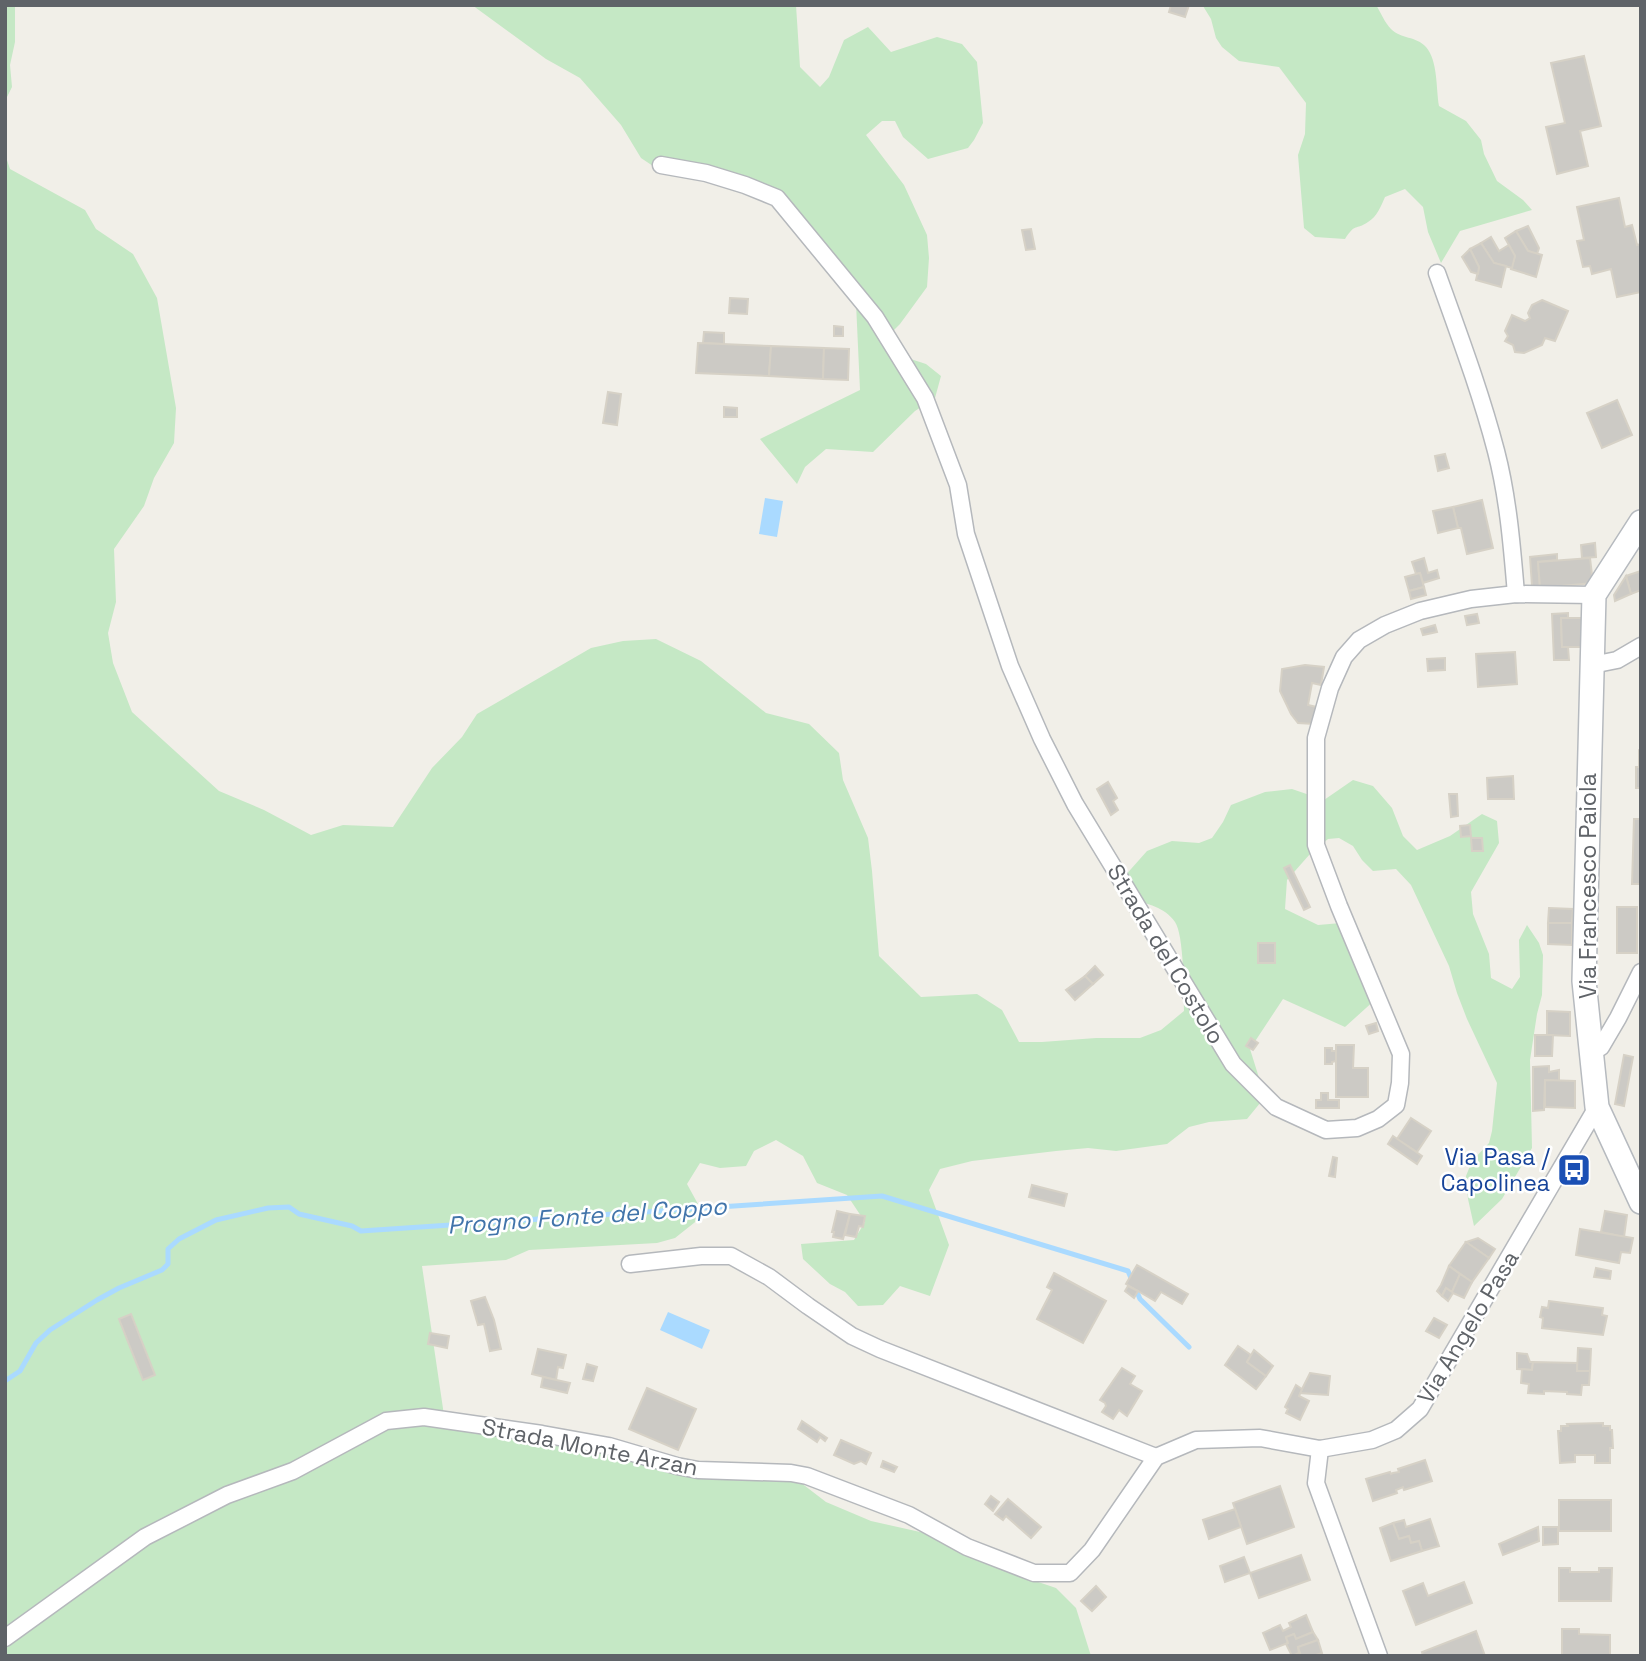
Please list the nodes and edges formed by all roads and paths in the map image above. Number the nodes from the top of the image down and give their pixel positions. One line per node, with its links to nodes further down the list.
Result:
1 (661, 165): 4 (street, Strada del Costolo)
2 (1437, 273): 4 (street)
3 (1641, 522): 5 (street)
4 (1516, 593): 5 (street, Strada del Costolo)
5 (1594, 595): 7 (street, Via Francesco Paiola)
6 (1641, 646): 7 (street)
7 (1592, 665): 9 (street, Via Francesco Paiola)
8 (1641, 972): 9 (street)
9 (1592, 1052): 10 (street, Via Francesco Paiola)
10 (1597, 1107): 11 (street, Via Francesco Paiola); 13 (street, Via Angelo Pasa)
11 (1641, 1202)
12 (630, 1264): 14 (street)
13 (1320, 1449): 14 (street); 16 (street)
14 (1156, 1457): 15 (street, Strada Monte Arzan)
15 (5, 1638)
16 (1379, 1656)

